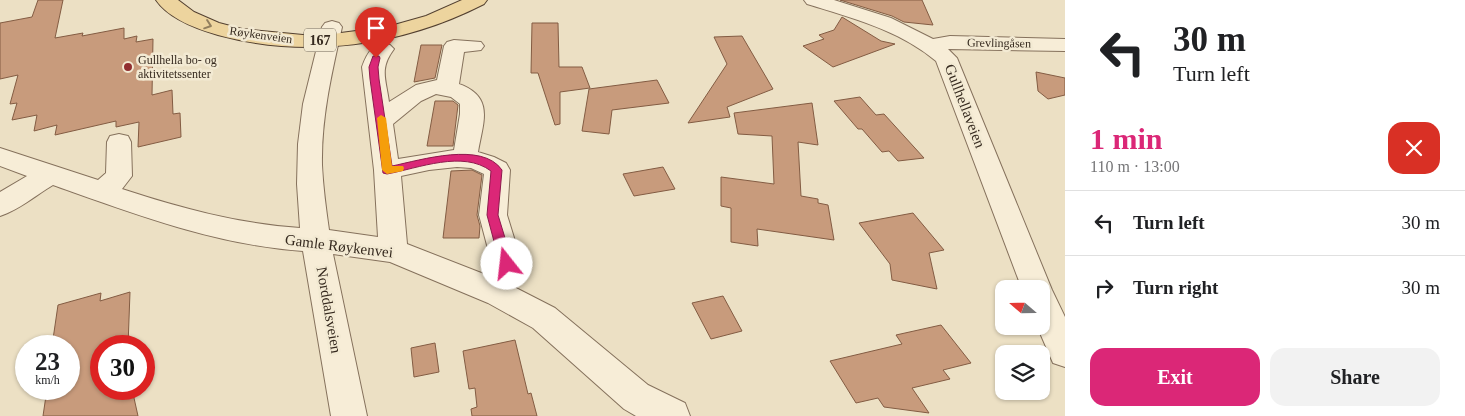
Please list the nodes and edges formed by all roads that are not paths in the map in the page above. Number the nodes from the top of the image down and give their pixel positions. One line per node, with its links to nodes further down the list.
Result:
1 (166, 0): 6 (main road, Røykenveien / 167, one-way to 6)
2 (448, 0): 6 (main road, Røykenveien / 167)
3 (477, 0): 6 (main road, Røykenveien / 167)
4 (814, 0): 7 (street, Gullhellaveien)
5 (199, 1): 6 (main road, Røykenveien / 167)
6 (330, 33): 20 (street, Norddalsveien)
7 (933, 45): 8 (street, Grevlingåsen); 22 (street, Gullhellaveien)
8 (1065, 45)
9 (474, 46): 11 (street)
10 (383, 49): 12 (street)
11 (448, 87): 12 (street); 15 (street)
12 (382, 121): 16 (street)
13 (119, 142): 18 (street)
14 (0, 156): 17 (street, Gamle Røykenvei)
15 (466, 157): 16 (street); 23 (street)
16 (387, 170): 21 (street)
17 (51, 175): 18 (street, Gamle Røykenvei); 19 (street)
18 (102, 192): 20 (street, Gamle Røykenvei)
19 (0, 206)
20 (316, 240): 21 (street, Gamle Røykenvei); 26 (street, Norddalsveien)
21 (393, 251): 23 (street, Gamle Røykenvei)
22 (1033, 280)
23 (499, 294): 27 (street, Gamle Røykenvei)
24 (1050, 319): 25 (street)
25 (1065, 352)
26 (349, 416)
27 (672, 416)

